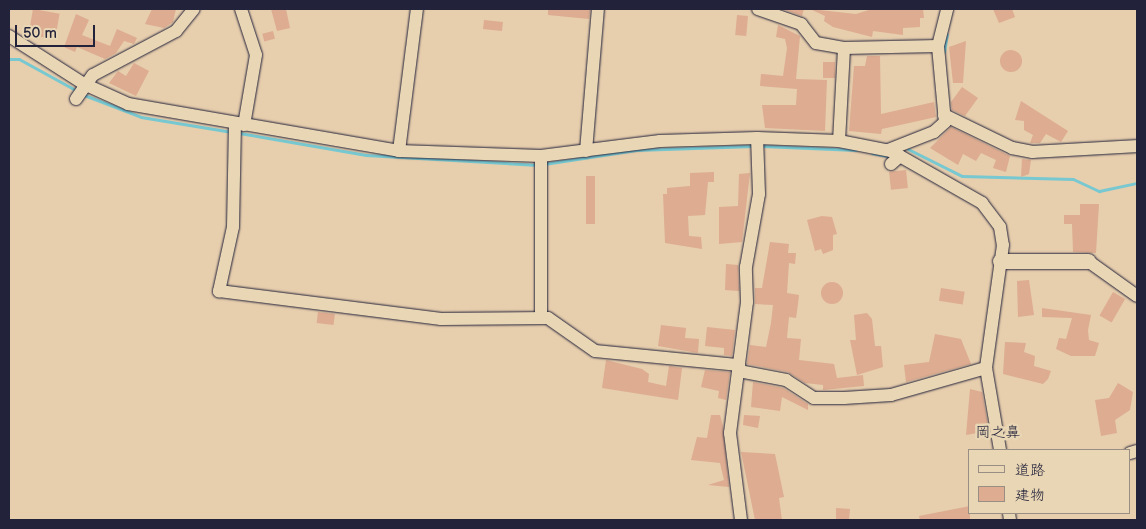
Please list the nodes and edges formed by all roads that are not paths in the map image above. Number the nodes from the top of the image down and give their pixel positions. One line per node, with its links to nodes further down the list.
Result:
1 (194, 9): 12 (street)
2 (241, 9): 14 (street)
3 (417, 9): 18 (street)
4 (598, 9): 19 (street)
5 (758, 9): 10 (street)
6 (947, 9): 8 (street)
7 (9, 36): 11 (street)
8 (938, 46): 10 (street); 13 (street)
9 (9, 48): 11 (street)
10 (844, 48): 15 (street)
11 (26, 50): 12 (street)
12 (80, 92): 14 (street)
13 (946, 116): 17 (street); 20 (street)
14 (236, 128): 18 (street); 25 (street)
15 (839, 141): 16 (street); 20 (street)
16 (757, 144): 19 (street); 26 (street)
17 (1137, 146)
18 (399, 151): 21 (street)
19 (586, 151): 21 (street)
20 (894, 155): 22 (street)
21 (541, 161): 25 (street)
22 (1000, 260): 23 (main road); 27 (street)
23 (1088, 261): 24 (street)
24 (1137, 296)
25 (541, 317): 26 (street)
26 (739, 368): 27 (street); 29 (street)
27 (986, 368): 28 (street)
28 (1000, 449)
29 (741, 520)

